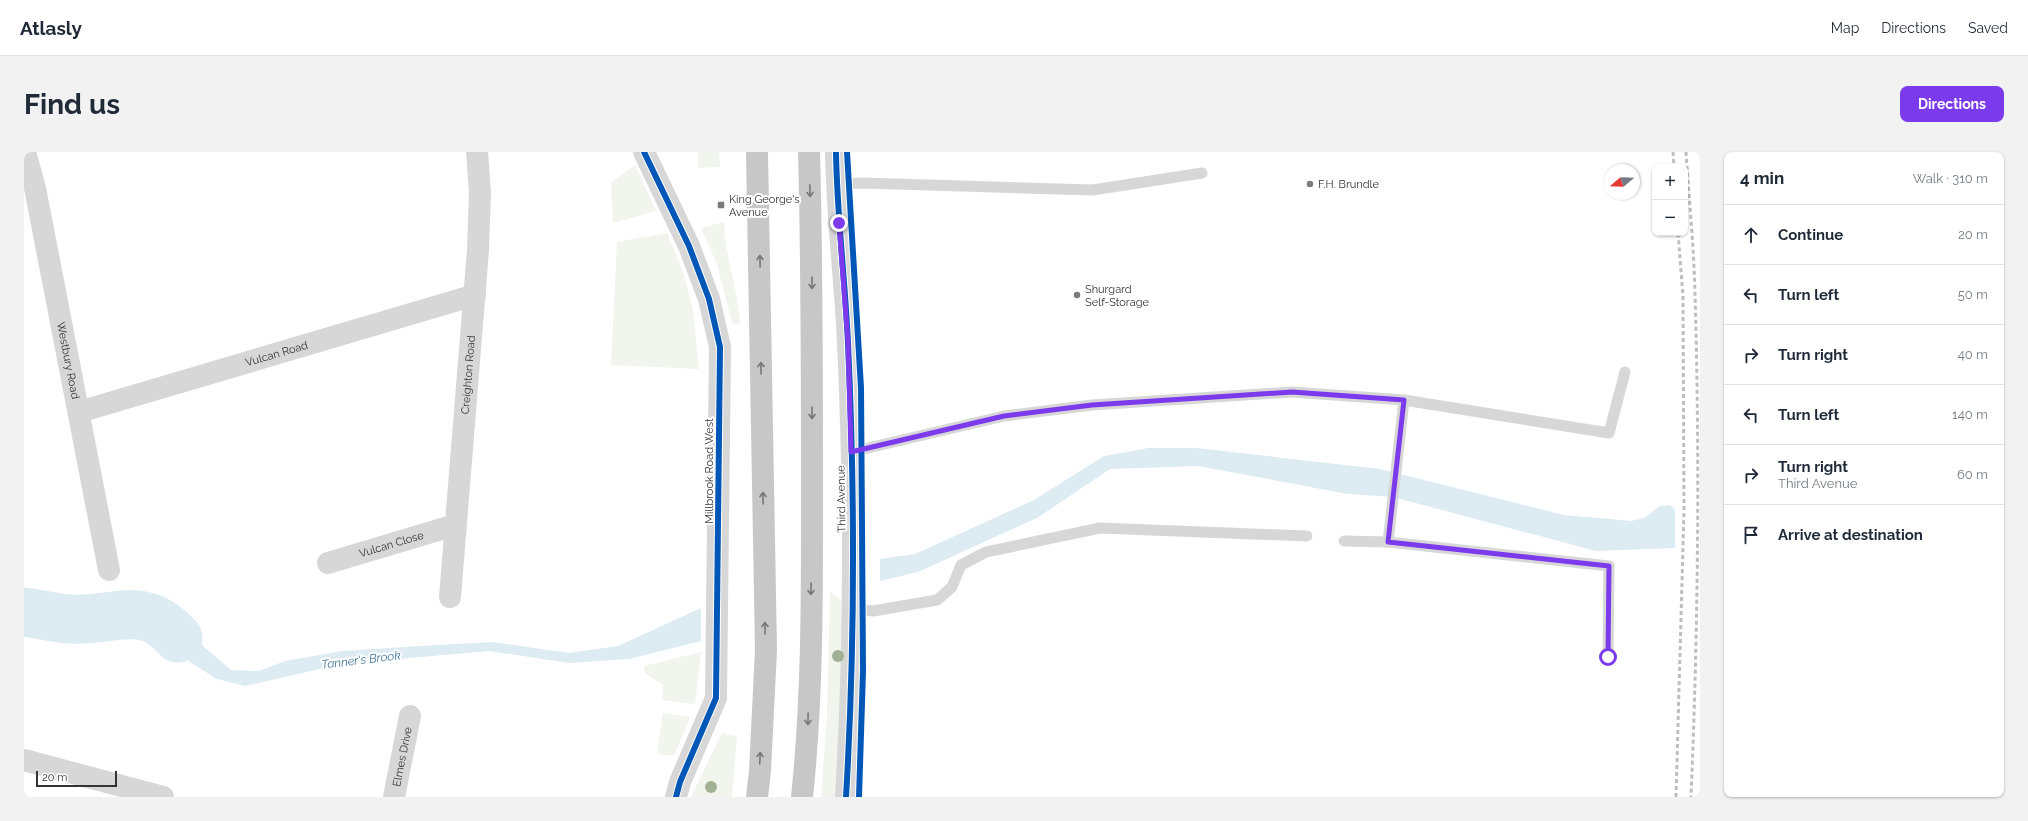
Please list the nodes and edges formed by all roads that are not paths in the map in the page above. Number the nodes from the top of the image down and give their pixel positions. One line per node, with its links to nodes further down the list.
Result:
1 (25, 152): 12 (street, Westbury Road)
2 (477, 152): 9 (street, Creighton Road)
3 (644, 152): 27 (street, Millbrook Road West)
4 (757, 152): 28 (highway, one-way to 4)
5 (809, 152): 29 (highway, one-way to 29)
6 (836, 152): 8 (street, Third Avenue)
7 (1202, 173): 8 (lane)
8 (837, 184): 13 (street, Third Avenue)
9 (475, 295): 12 (street, Vulcan Road); 14 (street, Creighton Road)
10 (1625, 372): 11 (lane)
11 (1404, 400): 13 (lane); 17 (lane)
12 (79, 412): 19 (street, Westbury Road)
13 (851, 452): 21 (street, Third Avenue)
14 (455, 525): 18 (street, Vulcan Close); 20 (street, Creighton Road)
15 (1307, 536): 21 (lane)
16 (1344, 542): 17 (lane)
17 (1388, 542): 22 (lane)
18 (328, 563)
19 (109, 570)
20 (450, 597)
21 (854, 609): 30 (street, Third Avenue)
22 (1608, 657)
23 (410, 716): 26 (street, Elmes Drive)
24 (24, 760): 25 (street)
25 (163, 797)
26 (394, 797)
27 (676, 797)
28 (756, 797)
29 (802, 797)
30 (846, 797)

